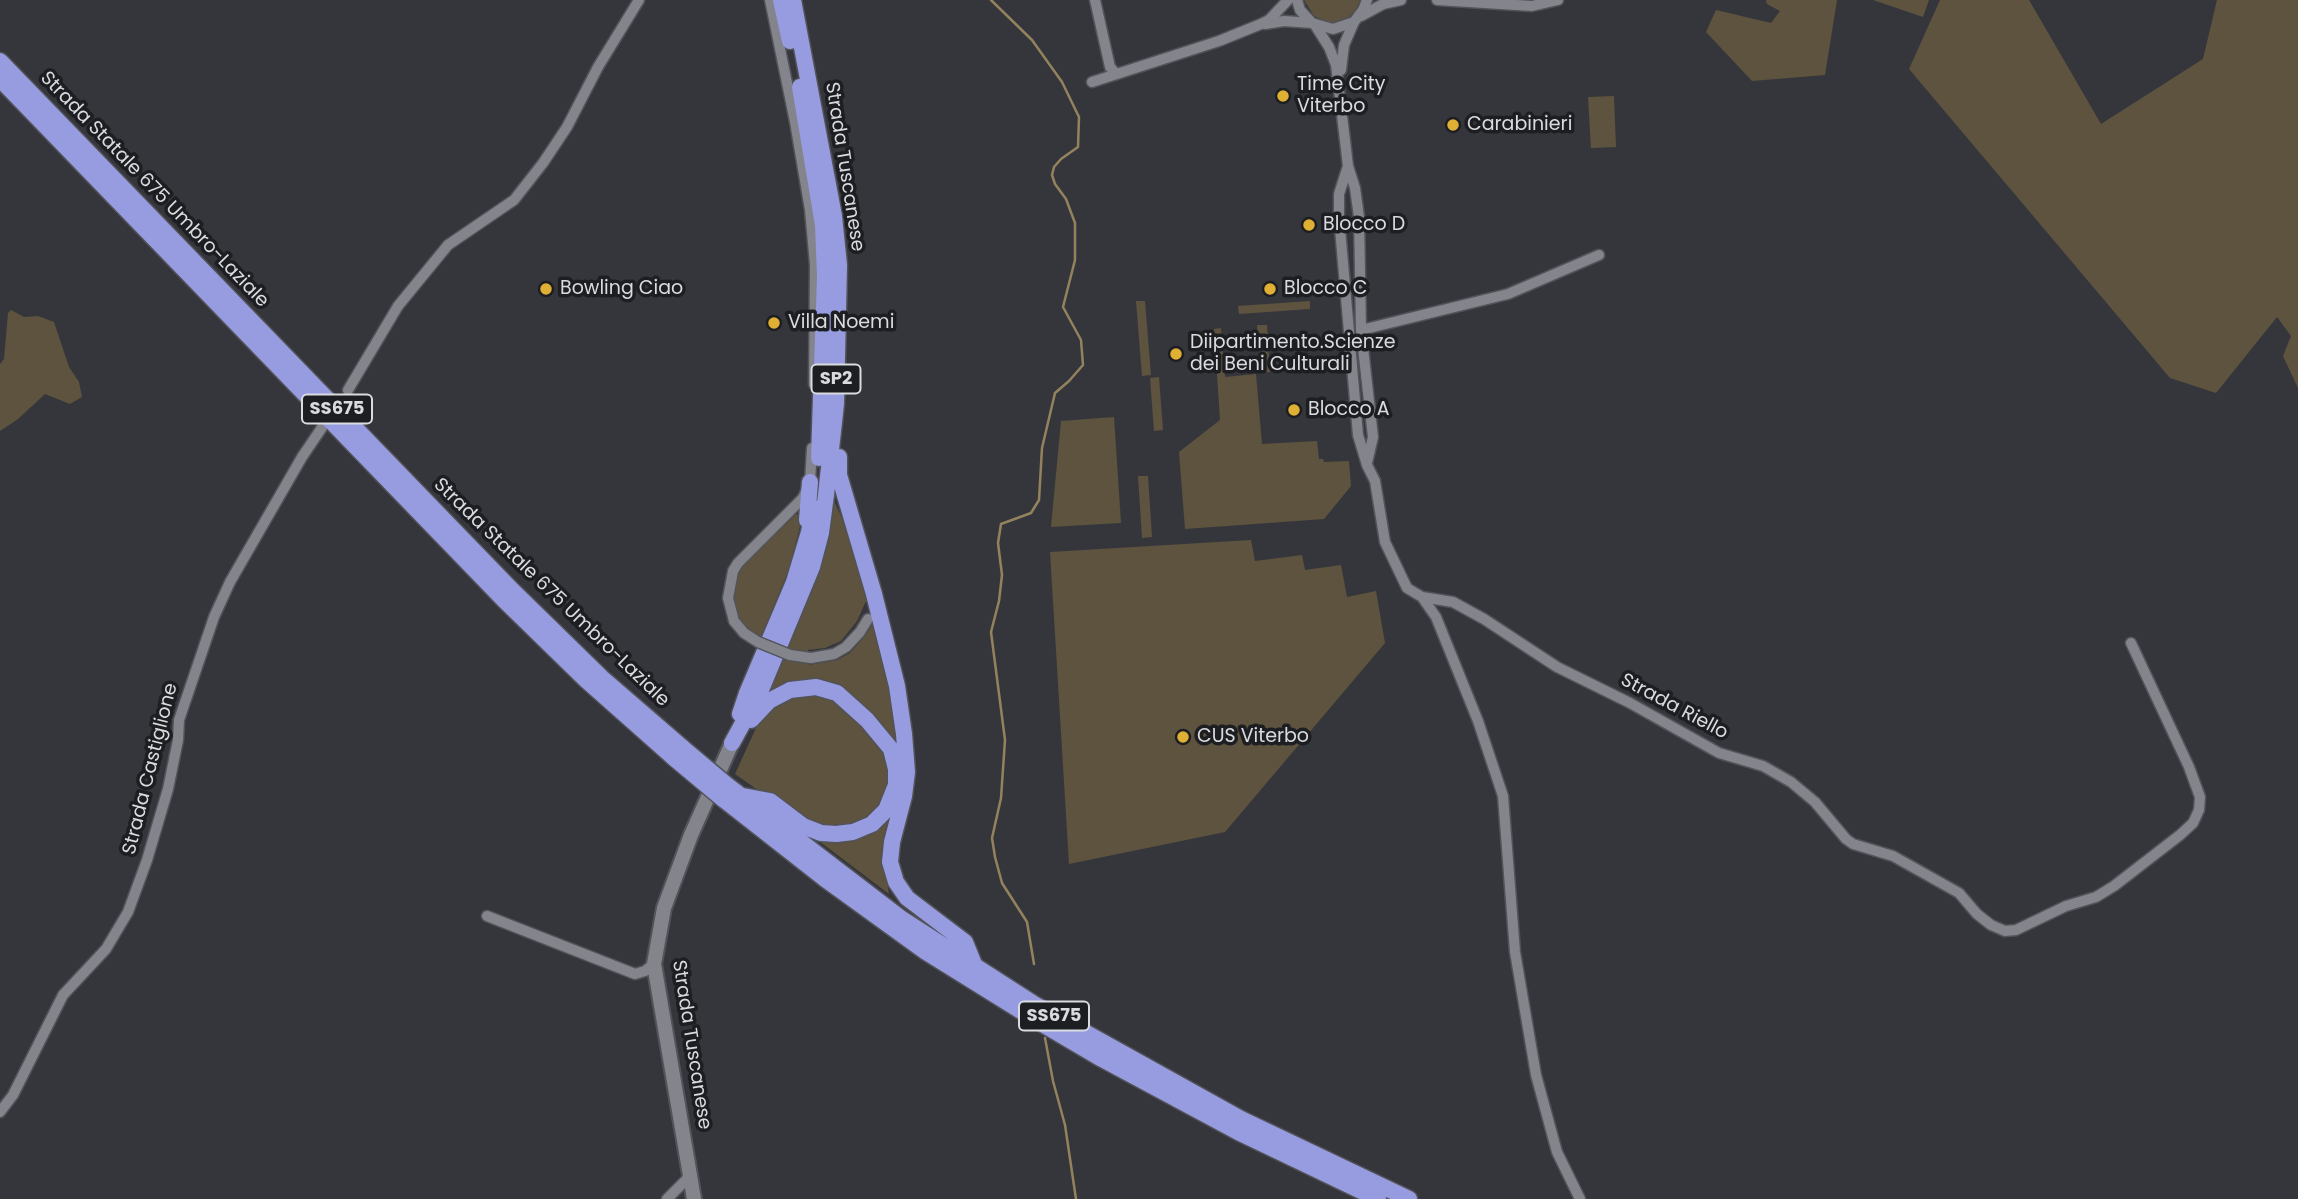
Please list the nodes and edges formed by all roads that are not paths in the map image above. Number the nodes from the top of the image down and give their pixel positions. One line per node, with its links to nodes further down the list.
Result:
1 (639, 0): 23 (street)
2 (770, 0): 27 (street)
3 (781, 0): 28 (highway, Strada Tuscanese / SP2)
4 (793, 0): 24 (highway, Strada Tuscanese / SP2)
5 (1095, 0): 16 (street)
6 (1288, 0): 13 (street)
7 (1297, 0): 14 (street)
8 (1367, 0): 12 (street)
9 (1401, 0): 12 (street)
10 (1437, 0): 11 (street)
11 (1558, 0)
12 (1356, 20): 14 (street); 19 (street)
13 (1261, 24): 14 (street); 16 (street)
14 (1314, 24): 19 (street)
15 (0, 61): 34 (highway, Strada Statale 675 Umbro-Laziale / SS675)
16 (1115, 73): 18 (street)
17 (0, 79): 34 (highway, Strada Statale 675 Umbro-Laziale / SS675)
18 (1092, 82)
19 (1340, 85): 20 (street)
20 (1348, 166): 22 (street); 26 (street)
21 (1599, 255): 22 (street)
22 (1362, 330): 26 (street)
23 (348, 390)
24 (834, 416): 29 (highway); 33 (highway, Strada Tuscanese / SP2)
25 (323, 426): 40 (street, Strada Castiglione)
26 (1367, 465): 30 (street)
27 (810, 482): 28 (highway); 31 (street, bridge)
28 (804, 551): 33 (highway, Strada Tuscanese / SP2)
29 (874, 594): 31 (highway); 39 (highway)
30 (1421, 596): 32 (street, Strada Riello); 46 (street)
31 (868, 619)
32 (2131, 643)
33 (732, 743): 36 (highway); 38 (main road, Strada Tuscanese / SP2)
34 (679, 753): 35 (highway, Strada Statale 675 Umbro-Laziale / SS675, bridge)
35 (725, 792): 36 (highway, Strada Statale 675 Umbro-Laziale / SS675); 44 (highway, Strada Statale 675 Umbro-Laziale / SS675)
36 (740, 795): 39 (highway, Strada Statale 675 Umbro-Laziale / SS675)
37 (487, 916): 38 (street)
38 (654, 964): 41 (main road, Strada Tuscanese / SP2)
39 (976, 969): 45 (highway, Strada Statale 675 Umbro-Laziale / SS675)
40 (0, 1112)
41 (690, 1176): 42 (street); 43 (main road, Strada Tuscanese / SP2)
42 (667, 1199)
43 (694, 1199)
44 (1378, 1199)
45 (1409, 1199)
46 (1580, 1199)

